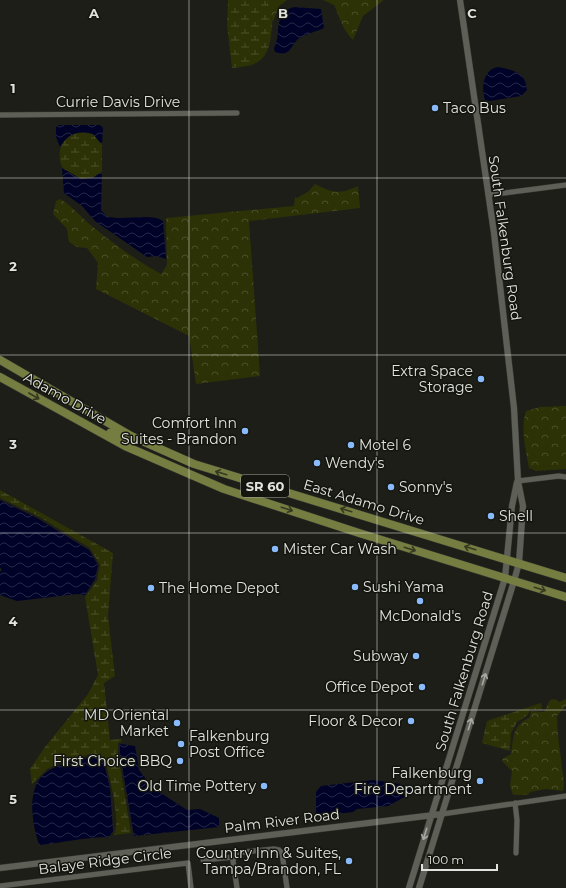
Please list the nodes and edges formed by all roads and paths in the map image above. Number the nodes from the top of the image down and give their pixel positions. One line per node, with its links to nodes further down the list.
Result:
1 (460, 0): 5 (street, South Falkenburg Road)
2 (237, 113): 3 (street, Currie Davis Drive)
3 (0, 115)
4 (566, 185): 5 (street)
5 (488, 195): 13 (street, South Falkenburg Road)
6 (0, 360): 9 (main road, East Adamo Drive / SR 60)
7 (0, 376): 8 (main road, Adamo Drive / SR 60, one-way to 8)
8 (47, 403): 9 (main road); 10 (main road, Adamo Drive / SR 60)
9 (131, 436): 11 (main road, East Adamo Drive / SR 60)
10 (125, 446): 11 (main road); 16 (main road, Adamo Drive / SR 60, one-way to 16)
11 (203, 467): 14 (main road, East Adamo Drive / SR 60, one-way to 11)
12 (566, 476): 13 (street)
13 (518, 481): 14 (street, South Falkenburg Road); 15 (street, South Falkenburg Road)
14 (508, 560): 15 (main road, SR 60); 16 (street, South Falkenburg Road)
15 (519, 563): 17 (main road, SR 60); 18 (street, South Falkenburg Road)
16 (505, 578): 18 (main road, SR 60); 20 (street, South Falkenburg Road)
17 (566, 578)
18 (514, 581): 19 (main road, SR 60, one-way to 19); 21 (street, South Falkenburg Road, one-way to 18)
19 (566, 597)
20 (466, 703): 21 (street); 22 (street, South Falkenburg Road)
21 (475, 706): 23 (street, South Falkenburg Road, one-way to 21)
22 (446, 766): 23 (street); 27 (street, South Falkenburg Road)
23 (456, 769): 26 (street, South Falkenburg Road)
24 (566, 796): 25 (street, Palm River Road)
25 (515, 803): 26 (street, Palm River Road); 28 (street)
26 (442, 814): 27 (street, Palm River Road); 38 (street, South Falkenburg Road)
27 (431, 815): 31 (street, Palm River Road); 37 (street, South Falkenburg Road, one-way to 37)
28 (516, 852)
29 (234, 857): 30 (street); 35 (street); 36 (street)
30 (203, 860)
31 (0, 868)
32 (0, 886): 33 (street, Balaye Ridge Circle)
33 (15, 886): 34 (street, Balaye Ridge Circle)
34 (192, 888)
35 (237, 888)
36 (287, 888)
37 (408, 888)
38 (419, 888)

